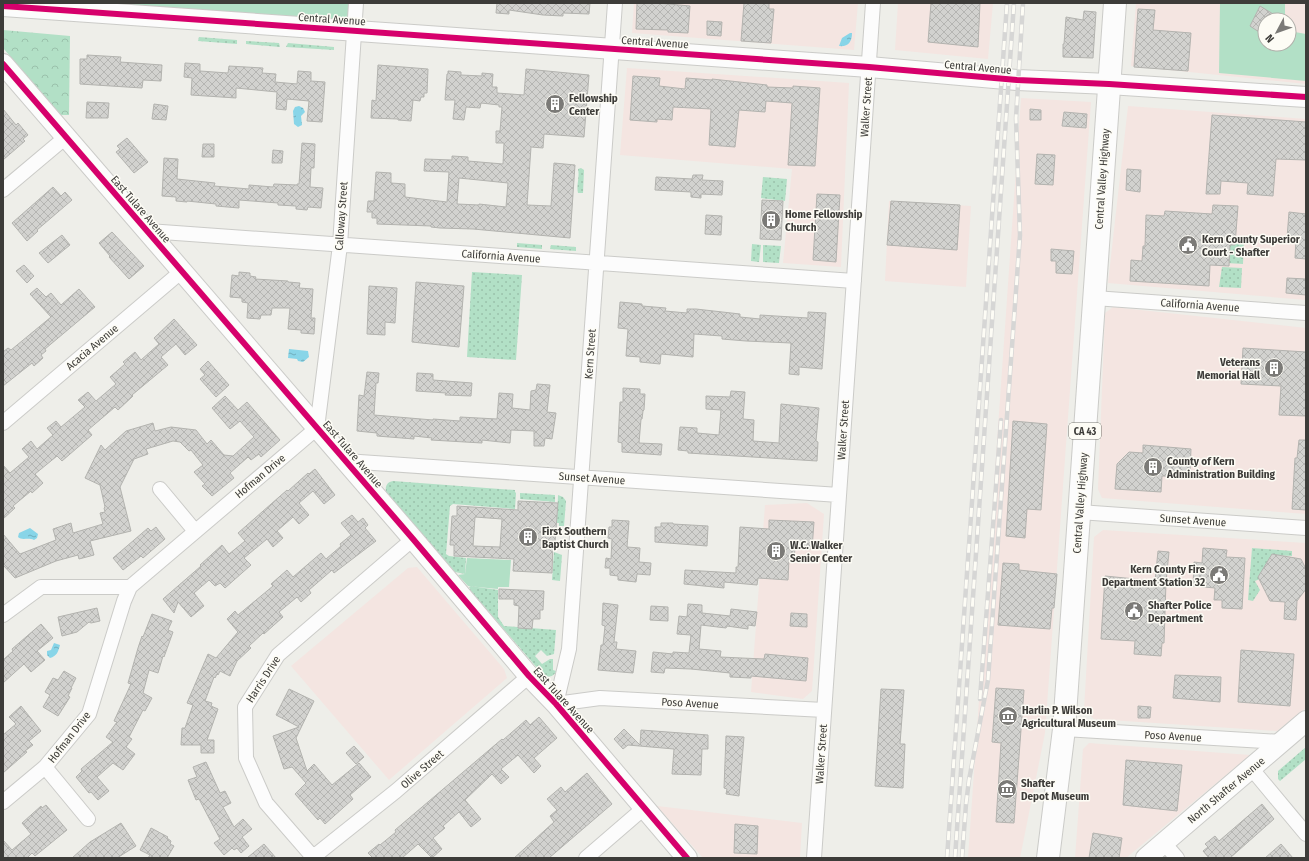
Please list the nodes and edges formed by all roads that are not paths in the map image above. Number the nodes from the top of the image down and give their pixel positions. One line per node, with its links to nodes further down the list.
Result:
1 (356, 3): 6 (street, Calloway Street)
2 (615, 3): 7 (street, Kern Street)
3 (873, 3): 9 (street, Walker Street)
4 (1114, 3): 10 (main road, Central Valley Highway / CA 43)
5 (3, 6): 6 (street, Central Avenue)
6 (354, 31): 7 (street, Central Avenue); 15 (street, Calloway Street)
7 (612, 49): 9 (street, Central Avenue); 16 (street, Kern Street)
8 (3, 64): 12 (street, East Tulare Avenue)
9 (869, 67): 10 (street, Central Avenue); 18 (street, Walker Street)
10 (1109, 84): 11 (street, Central Avenue); 19 (main road, Central Valley Highway / CA 43)
11 (1306, 98)
12 (66, 137): 13 (street); 14 (street, East Tulare Avenue)
13 (3, 190)
14 (148, 231): 15 (street, California Avenue); 17 (street, East Tulare Avenue)
15 (340, 245): 16 (street, California Avenue); 22 (street, Calloway Street)
16 (597, 263): 18 (street, California Avenue); 24 (street, Kern Street)
17 (182, 271): 21 (street, Acacia Avenue); 22 (street, East Tulare Avenue)
18 (854, 281): 26 (street, Walker Street)
19 (1094, 298): 20 (street, California Avenue); 27 (main road, Central Valley Highway / CA 43)
20 (1306, 313)
21 (3, 423)
22 (317, 428): 23 (street, East Tulare Avenue); 29 (street, Hofman Drive)
23 (345, 461): 24 (street, Sunset Avenue); 30 (street, East Tulare Avenue)
24 (582, 477): 26 (street, Sunset Avenue); 34 (street, Kern Street)
25 (160, 489): 29 (street)
26 (839, 495): 35 (street, Walker Street)
27 (1079, 512): 28 (street, Sunset Avenue); 37 (main road, Central Valley Highway / CA 43)
28 (1306, 528)
29 (195, 531): 31 (street, Hofman Drive)
30 (413, 539): 33 (street, East Tulare Avenue); 46 (street, Harris Drive)
31 (130, 587): 32 (street); 39 (street, Hofman Drive)
32 (3, 614)
33 (529, 676): 34 (street, East Tulare Avenue); 46 (street, Olive Street)
34 (556, 704): 35 (street, Poso Avenue); 42 (street, East Tulare Avenue)
35 (824, 710): 49 (street, Walker Street)
36 (1306, 721): 38 (street, North Shafter Avenue)
37 (1064, 729): 38 (street, Poso Avenue); 50 (main road, Central Valley Highway / CA 43)
38 (1282, 742): 40 (street, North Shafter Avenue)
39 (45, 767): 41 (street, Hofman Drive); 43 (street)
40 (1251, 768): 44 (street); 45 (street, North Shafter Avenue)
41 (3, 802)
42 (644, 808): 47 (street); 48 (street, East Tulare Avenue)
43 (88, 819)
44 (1306, 834)
45 (1164, 843): 51 (street, North Shafter Avenue); 52 (street)
46 (313, 858)
47 (586, 858)
48 (688, 858)
49 (814, 858)
50 (1048, 858)
51 (1146, 858)
52 (1177, 858)

